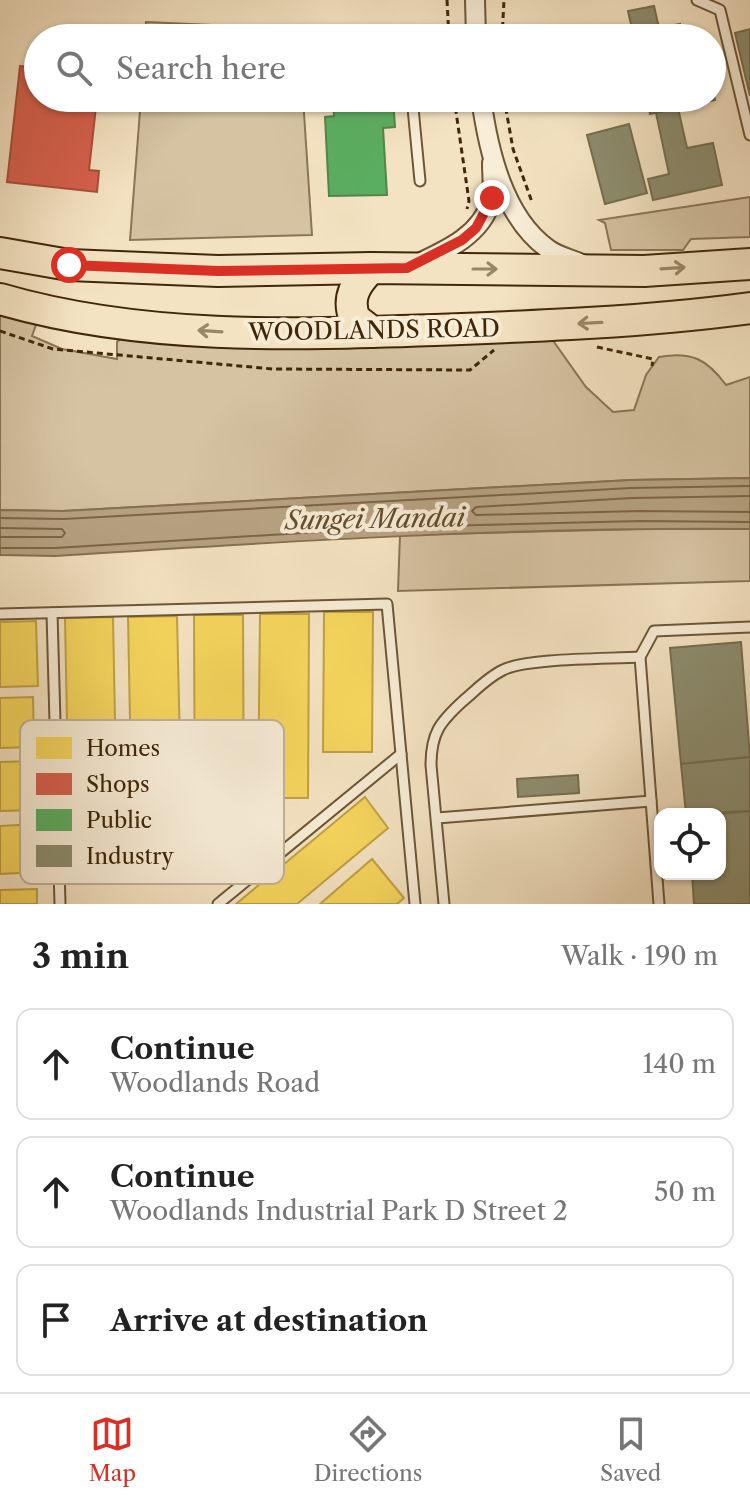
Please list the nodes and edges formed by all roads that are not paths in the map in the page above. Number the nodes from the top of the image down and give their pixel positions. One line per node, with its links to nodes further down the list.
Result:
1 (475, 0): 3 (street)
2 (697, 0): 4 (lane)
3 (476, 24)
4 (723, 24)
5 (726, 35): 8 (lane)
6 (413, 112): 10 (lane)
7 (484, 112): 9 (street)
8 (750, 135)
9 (492, 152): 14 (street); 15 (street)
10 (420, 181)
11 (0, 253): 13 (main road)
12 (750, 264): 15 (main road, one-way to 12)
13 (371, 268): 14 (main road); 18 (main road)
14 (407, 268): 15 (main road, one-way to 15)
15 (595, 270)
16 (5, 306): 18 (main road, WOODLANDS ROAD, one-way to 16)
17 (750, 308): 18 (main road, WOODLANDS ROAD, one-way to 18)
18 (372, 332)
19 (52, 613): 20 (lane); 23 (lane); 24 (lane)
20 (0, 614)
21 (750, 627): 22 (lane)
22 (640, 657): 25 (lane); 26 (lane)
23 (55, 720)
24 (401, 754): 27 (lane); 32 (lane)
25 (651, 801): 26 (lane); 34 (lane)
26 (437, 818): 33 (lane)
27 (284, 850)
28 (59, 884): 30 (lane)
29 (242, 884): 31 (lane)
30 (60, 904)
31 (218, 904)
32 (415, 904)
33 (444, 904)
34 (659, 904)

